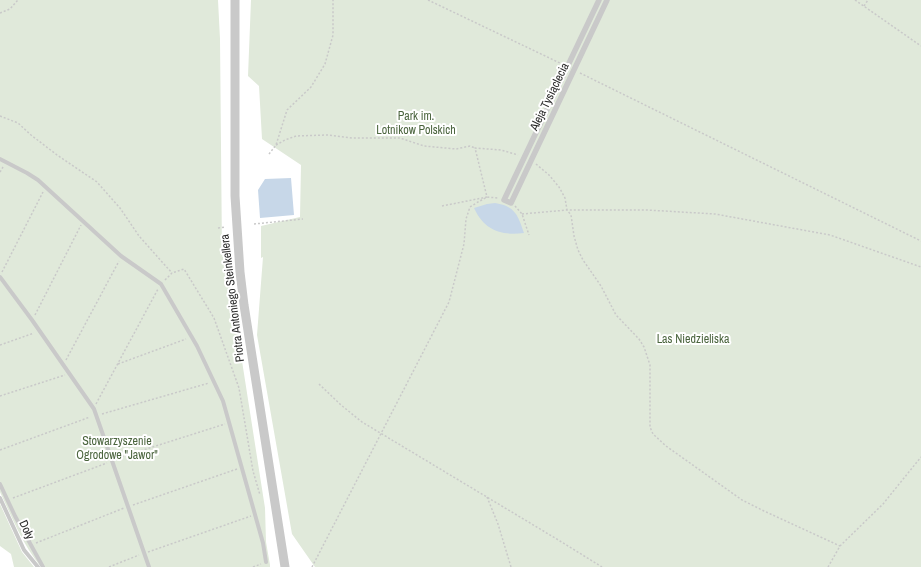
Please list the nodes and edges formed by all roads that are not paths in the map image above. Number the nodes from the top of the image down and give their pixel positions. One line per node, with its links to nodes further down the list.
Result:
1 (235, 0): 12 (street, Piotra Antoniego Steinkellera)
2 (599, 0): 3 (street, Aleja Tysiąclecia)
3 (608, 0)
4 (0, 159): 8 (lane)
5 (0, 276): 11 (lane)
6 (0, 484): 10 (lane)
7 (0, 498): 9 (lane, Doły)
8 (266, 562)
9 (38, 567)
10 (43, 567)
11 (148, 567)
12 (285, 567)

